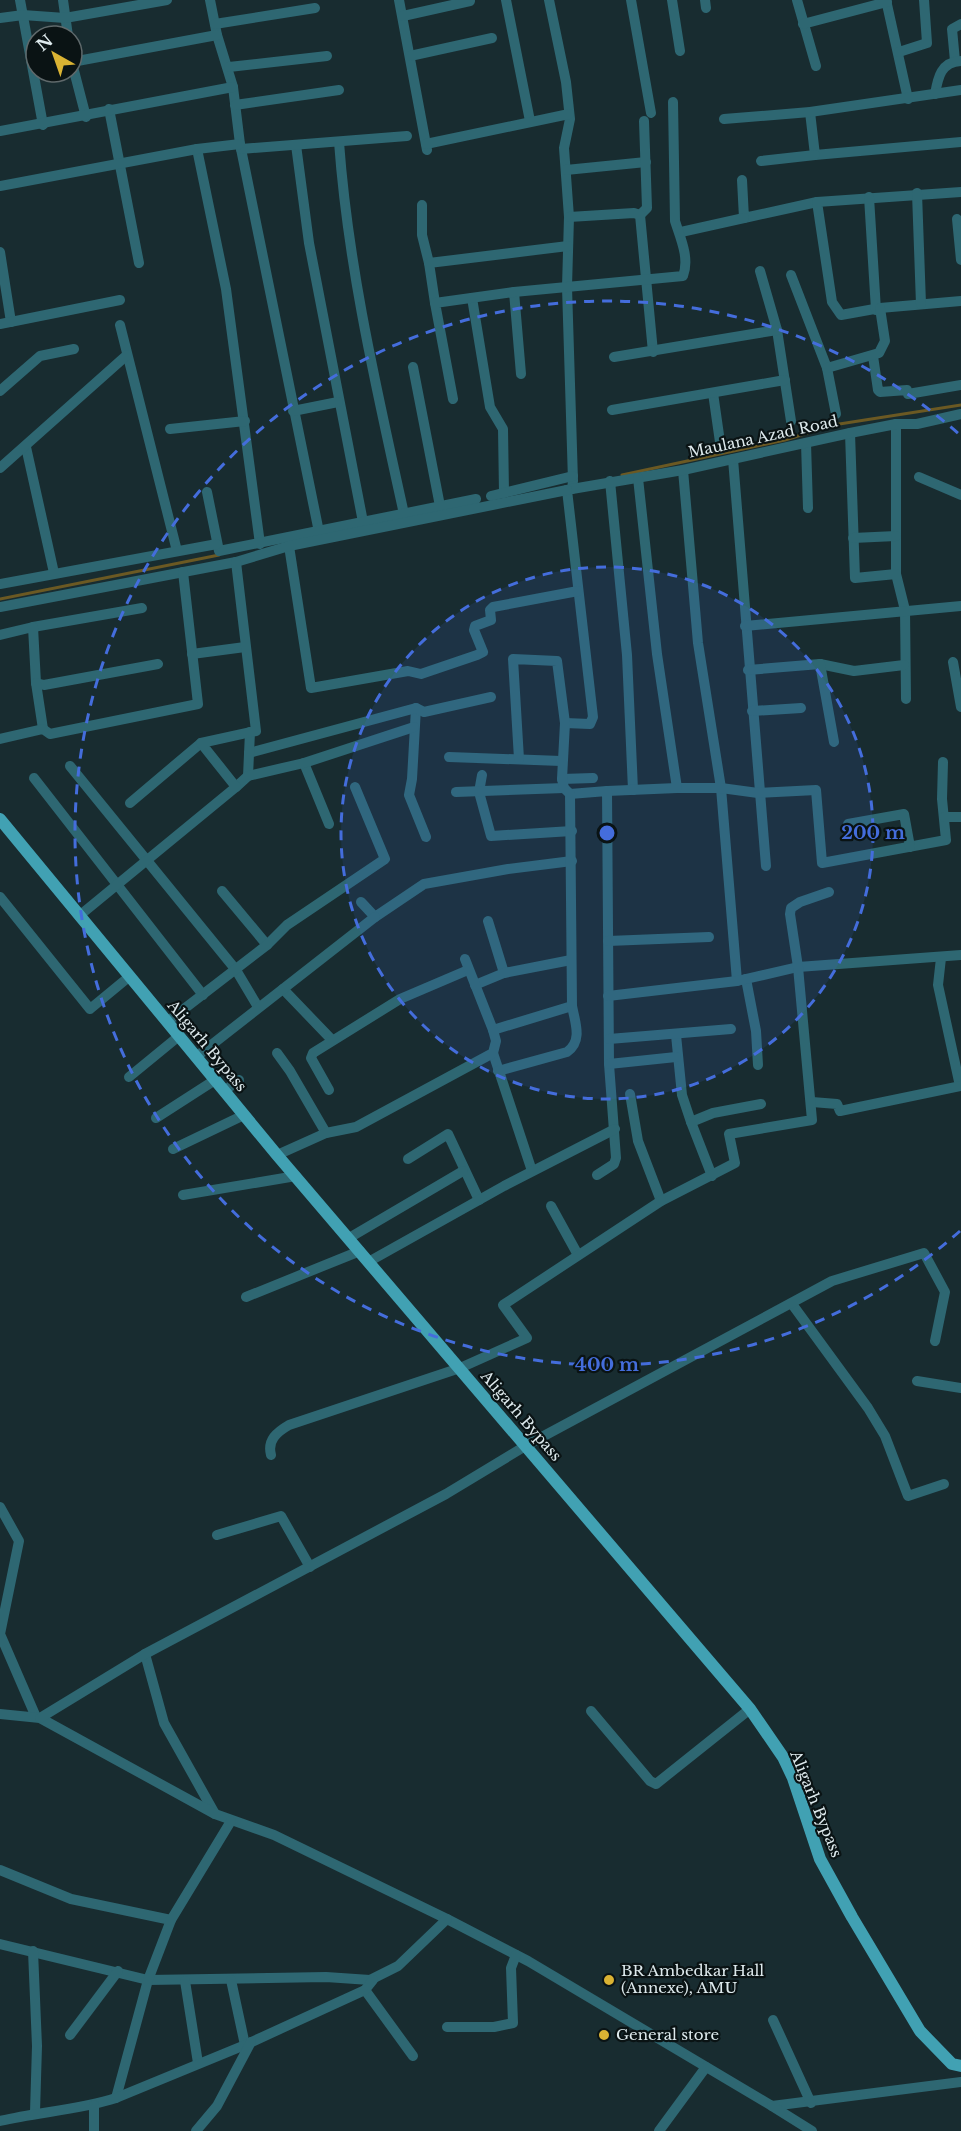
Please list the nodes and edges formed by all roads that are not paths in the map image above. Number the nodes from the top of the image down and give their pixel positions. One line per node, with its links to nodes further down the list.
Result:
1 (20, 0): 15 (street)
2 (63, 0): 18 (street)
3 (167, 0): 18 (street)
4 (210, 0): 20 (street)
5 (399, 0): 16 (street)
6 (506, 0): 46 (street)
7 (549, 0): 43 (street)
8 (631, 0): 57 (street)
9 (672, 0): 25 (street)
10 (797, 0): 21 (street)
11 (924, 0): 26 (street)
12 (470, 1): 16 (street)
13 (886, 1): 21 (street); 26 (street)
14 (315, 9): 20 (street)
15 (23, 15): 17 (street); 18 (street); 47 (street)
16 (403, 16): 28 (street)
17 (0, 18)
18 (65, 18): 19 (street)
19 (66, 24)
20 (215, 24): 23 (street)
21 (804, 24): 31 (street)
22 (961, 24): 30 (street)
23 (217, 35): 29 (street); 32 (street)
24 (492, 38): 28 (street)
25 (680, 51)
26 (899, 52): 38 (street)
27 (327, 56): 32 (street)
28 (410, 56): 46 (street)
29 (84, 60)
30 (958, 61): 37 (street)
31 (816, 66)
32 (229, 67): 34 (street)
33 (78, 84): 44 (street)
34 (233, 87): 40 (street); 41 (street)
35 (339, 90): 40 (street)
36 (961, 90): 37 (street)
37 (935, 94): 38 (street)
38 (908, 99): 42 (street)
39 (673, 102): 71 (street)
40 (236, 105): 53 (street)
41 (109, 110): 44 (street); 58 (street)
42 (810, 112): 45 (street); 55 (street)
43 (569, 114): 46 (street); 59 (street)
44 (86, 117): 47 (street)
45 (724, 119)
46 (530, 121)
47 (43, 125): 48 (street)
48 (0, 131)
49 (407, 136): 50 (street)
50 (339, 142): 52 (street); 130 (street)
51 (961, 142): 55 (street)
52 (296, 145): 53 (street); 105 (street)
53 (241, 146): 54 (street); 107 (street)
54 (197, 149): 58 (street); 110 (street)
55 (815, 155): 56 (street)
56 (761, 161)
57 (646, 162): 59 (street); 67 (street)
58 (120, 165): 61 (street); 75 (street)
59 (566, 170): 68 (street)
60 (742, 180): 69 (street)
61 (0, 186)
62 (961, 192): 63 (street)
63 (917, 193): 64 (street); 87 (street)
64 (869, 197): 65 (street); 88 (street)
65 (817, 202): 69 (street); 88 (street)
66 (422, 205): 76 (street)
67 (640, 215): 68 (street); 79 (street)
68 (569, 217): 72 (street)
69 (744, 218): 71 (street)
70 (957, 219): 74 (street)
71 (681, 231): 79 (street)
72 (568, 246): 76 (street); 81 (street)
73 (0, 252): 80 (street)
74 (961, 260)
75 (139, 263)
76 (429, 263): 86 (street)
77 (760, 272): 91 (street)
78 (791, 275): 98 (street)
79 (645, 279): 81 (street); 93 (street)
80 (3, 281): 89 (street)
81 (567, 287): 82 (street); 124 (street)
82 (514, 292): 83 (street); 99 (street)
83 (472, 298): 86 (street); 126 (street)
84 (120, 300): 89 (street)
85 (961, 301): 87 (street)
86 (435, 303): 104 (street)
87 (921, 304): 88 (street)
88 (878, 309): 95 (street)
89 (6, 323)
90 (120, 325): 94 (street)
91 (777, 330): 93 (street); 100 (street)
92 (74, 349): 102 (street)
93 (652, 352): 96 (street)
94 (127, 355): 116 (street); 138 (street)
95 (873, 356): 98 (street); 101 (street)
96 (614, 357)
97 (413, 367): 128 (street)
98 (827, 368): 108 (street)
99 (521, 374)
100 (785, 380): 103 (street); 111 (street)
101 (961, 385)
102 (2, 387)
103 (713, 393): 106 (street); 117 (street)
104 (453, 399)
105 (338, 402): 107 (street); 131 (street)
106 (612, 410)
107 (293, 411): 132 (street)
108 (836, 414)
109 (961, 414): 112 (street, Maulana Azad Road)
110 (245, 421): 113 (street); 135 (street)
111 (791, 421)
112 (896, 424): 114 (street, Maulana Azad Road); 133 (street)
113 (170, 429)
114 (850, 433): 115 (street, Maulana Azad Road); 134 (street)
115 (806, 443): 118 (street, Maulana Azad Road); 129 (street)
116 (26, 447): 119 (street); 141 (street)
117 (721, 448)
118 (733, 459): 120 (street, Maulana Azad Road); 149 (street)
119 (0, 468)
120 (682, 470): 122 (street, Maulana Azad Road); 188 (street)
121 (919, 477): 127 (street)
122 (638, 478): 123 (street, Maulana Azad Road); 187 (street)
123 (610, 481): 124 (street, Maulana Azad Road); 189 (street)
124 (571, 484): 126 (street); 137 (street); 144 (street)
125 (207, 492): 136 (street)
126 (504, 494): 128 (street)
127 (961, 495)
128 (440, 506): 130 (street)
129 (808, 508)
130 (404, 514): 131 (street)
131 (363, 522): 132 (street)
132 (319, 532): 135 (street)
133 (896, 536): 134 (street); 142 (street)
134 (853, 538): 142 (street)
135 (260, 543): 136 (street)
136 (217, 544): 138 (street)
137 (289, 546): 139 (street); 144 (street)
138 (177, 551): 141 (street)
139 (236, 562): 140 (street); 152 (street)
140 (183, 572): 146 (street); 153 (street)
141 (54, 573): 143 (street)
142 (896, 574): 148 (street)
143 (0, 584)
144 (578, 591): 166 (street)
145 (961, 606): 148 (street)
146 (0, 607)
147 (142, 608): 150 (street)
148 (904, 610): 149 (street); 157 (street)
149 (745, 626): 158 (street)
150 (33, 627): 151 (street); 159 (street)
151 (0, 635)
152 (245, 647): 153 (street); 169 (street)
153 (192, 654): 168 (street)
154 (953, 662): 162 (street)
155 (158, 664): 159 (street)
156 (820, 664): 157 (street); 158 (street); 171 (street)
157 (904, 665): 161 (street)
158 (748, 670): 165 (street)
159 (36, 683): 168 (street)
160 (491, 697): 163 (street)
161 (906, 699)
162 (961, 707)
163 (416, 708): 167 (street); 173 (street)
164 (801, 708): 165 (street)
165 (752, 711): 193 (street)
166 (565, 723): 175 (street); 176 (street)
167 (414, 727): 178 (street); 201 (street)
168 (44, 729): 170 (street)
169 (250, 732): 172 (street); 173 (street)
170 (0, 739)
171 (834, 742)
172 (201, 743): 184 (street); 194 (street)
173 (249, 753): 181 (street)
174 (449, 758): 175 (street)
175 (519, 759): 176 (street)
176 (561, 761): 186 (street)
177 (943, 762): 195 (street)
178 (304, 763): 181 (street); 198 (street)
179 (70, 766): 203 (street)
180 (482, 775): 192 (street)
181 (248, 776): 184 (street)
182 (34, 778): 206 (street)
183 (593, 778): 186 (street)
184 (236, 787): 203 (street)
185 (355, 787): 216 (street)
186 (566, 787): 190 (street); 192 (street); 200 (street)
187 (677, 788): 188 (street); 189 (street)
188 (721, 788): 193 (street); 224 (street)
189 (633, 790): 190 (street)
190 (607, 791): 215 (street)
191 (456, 792): 192 (street)
192 (479, 792): 200 (street)
193 (758, 793): 202 (street); 205 (street)
194 (130, 803)
195 (944, 817): 196 (street); 202 (street)
196 (961, 817)
197 (0, 819): 211 (main road, Aligarh Bypass)
198 (329, 824)
199 (849, 824): 202 (street)
200 (572, 831): 204 (street)
201 (426, 837)
202 (910, 847)
203 (146, 861): 206 (street); 221 (street)
204 (572, 861): 212 (street); 219 (street)
205 (766, 866)
206 (117, 885): 211 (street); 227 (street)
207 (222, 891): 216 (street)
208 (829, 892): 220 (street)
209 (0, 897): 223 (street)
210 (361, 902): 212 (street)
211 (79, 916): 223 (main road, Aligarh Bypass)
212 (375, 917): 226 (street)
213 (488, 921): 222 (street)
214 (709, 937): 215 (street)
215 (608, 941): 228 (street)
216 (267, 945): 221 (street)
217 (961, 955): 218 (street)
218 (941, 958): 220 (street); 248 (street)
219 (571, 960): 222 (street); 230 (street)
220 (798, 968): 224 (street); 252 (street)
221 (236, 970): 227 (street); 229 (street)
222 (504, 973): 225 (street)
223 (130, 976): 231 (main road, Aligarh Bypass)
224 (742, 980): 228 (street); 243 (street)
225 (475, 985): 233 (street); 237 (street)
226 (283, 988): 229 (street); 237 (street)
227 (202, 995): 231 (street)
228 (608, 996): 236 (street)
229 (258, 1006): 240 (street)
230 (572, 1006): 233 (street); 244 (street)
231 (167, 1022): 235 (main road, Aligarh Bypass)
232 (731, 1029): 234 (street)
233 (493, 1030): 239 (street)
234 (676, 1035): 236 (street); 241 (street)
235 (179, 1036): 240 (main road, Aligarh Bypass); 245 (street)
236 (609, 1039): 242 (street)
237 (332, 1040): 249 (street)
238 (277, 1053): 258 (street)
239 (493, 1053): 244 (street); 258 (street)
240 (196, 1057): 246 (main road, Aligarh Bypass)
241 (676, 1057): 242 (street); 256 (street)
242 (609, 1064): 257 (street)
243 (758, 1065)
244 (498, 1071): 263 (street)
245 (129, 1077)
246 (215, 1080): 250 (main road, Aligarh Bypass); 255 (street)
247 (239, 1080): 250 (street)
248 (961, 1086): 252 (street)
249 (329, 1090)
250 (224, 1091): 254 (main road, Aligarh Bypass)
251 (630, 1094): 269 (street)
252 (812, 1102): 266 (street)
253 (761, 1104): 256 (street)
254 (244, 1115): 259 (street); 260 (main road, Aligarh Bypass)
255 (156, 1118)
256 (691, 1122): 266 (street)
257 (615, 1129): 263 (street); 264 (street)
258 (326, 1133): 260 (street)
259 (173, 1149)
260 (277, 1155): 265 (main road, Aligarh Bypass)
261 (408, 1159): 262 (street)
262 (464, 1171): 268 (street); 271 (street)
263 (532, 1171): 268 (street)
264 (597, 1175)
265 (296, 1176): 267 (street); 271 (main road, Aligarh Bypass)
266 (712, 1176): 269 (street)
267 (183, 1195)
268 (479, 1200): 274 (street)
269 (661, 1201): 273 (street)
270 (551, 1206): 273 (street)
271 (349, 1238): 272 (main road, Aligarh Bypass)
272 (360, 1251): 274 (main road, Aligarh Bypass); 275 (street)
273 (578, 1256): 278 (street)
274 (370, 1261): 278 (main road, Aligarh Bypass)
275 (246, 1297)
276 (792, 1304): 277 (street); 281 (street); 283 (street)
277 (935, 1341)
278 (460, 1368): 281 (main road, Aligarh Bypass); 282 (street)
279 (917, 1381): 280 (street)
280 (961, 1388)
281 (527, 1445): 286 (street); 288 (main road, Aligarh Bypass)
282 (271, 1455)
283 (944, 1484)
284 (0, 1507): 291 (street)
285 (217, 1534): 286 (street)
286 (310, 1567): 287 (street)
287 (146, 1654): 291 (street); 292 (street)
288 (750, 1709): 289 (street); 312 (main road, Aligarh Bypass)
289 (591, 1711)
290 (0, 1714): 291 (street)
291 (38, 1717): 292 (street)
292 (215, 1814): 293 (street)
293 (231, 1821): 295 (street); 296 (street)
294 (0, 1870): 296 (street)
295 (447, 1919): 299 (street); 303 (street)
296 (171, 1920): 301 (street)
297 (0, 1944): 298 (street)
298 (33, 1951): 300 (street); 319 (street)
299 (516, 1955): 307 (street); 313 (street)
300 (118, 1971): 301 (street); 308 (street)
301 (148, 1980): 304 (street); 315 (street)
302 (231, 1980): 303 (street); 304 (street); 309 (street)
303 (373, 1980): 305 (street)
304 (185, 1981): 311 (street)
305 (365, 1990): 309 (street); 310 (street)
306 (773, 2020): 316 (street)
307 (447, 2026)
308 (70, 2035)
309 (248, 2044): 311 (street); 322 (street)
310 (412, 2056)
311 (198, 2063): 315 (street)
312 (961, 2066)
313 (706, 2067): 318 (street); 323 (street)
314 (961, 2082): 316 (street)
315 (116, 2098): 317 (street)
316 (811, 2103): 318 (street)
317 (94, 2105): 319 (street); 321 (street)
318 (772, 2106): 324 (street)
319 (35, 2112): 320 (street)
320 (0, 2121)
321 (92, 2130)
322 (196, 2131)
323 (659, 2131)
324 (812, 2131)

